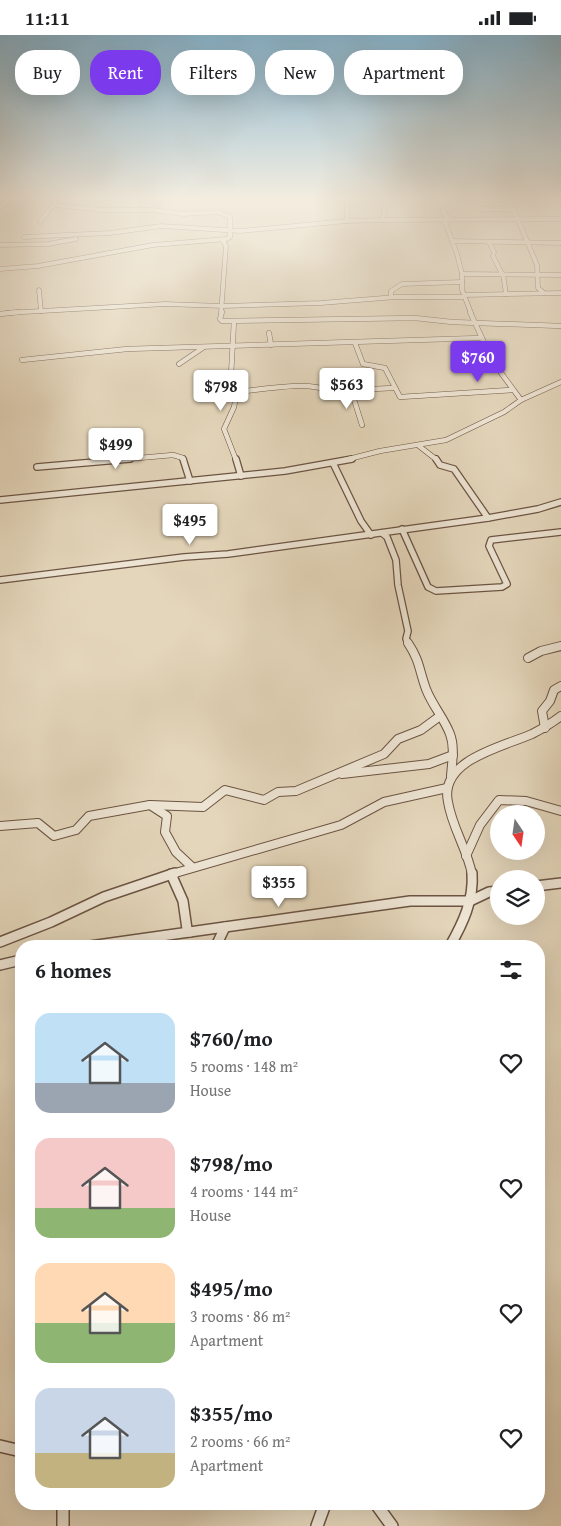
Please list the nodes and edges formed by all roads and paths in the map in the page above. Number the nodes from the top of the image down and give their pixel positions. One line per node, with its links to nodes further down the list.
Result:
1 (40, 266): 6 (street)
2 (225, 266): 18 (street)
3 (459, 266): 7 (street)
4 (497, 266): 8 (street)
5 (536, 266): 9 (street)
6 (0, 269)
7 (462, 274): 8 (street); 11 (street)
8 (502, 274): 9 (street); 15 (street)
9 (538, 275): 10 (street); 13 (street)
10 (561, 275)
11 (462, 282): 16 (street); 17 (street)
12 (39, 290): 19 (street)
13 (544, 293): 14 (street); 15 (street)
14 (561, 293)
15 (506, 294): 16 (street)
16 (465, 296): 17 (street); 22 (street)
17 (391, 297): 18 (street)
18 (224, 306): 19 (street); 21 (street)
19 (42, 311): 20 (street)
20 (0, 314)
21 (234, 321): 22 (street); 27 (street)
22 (474, 323): 23 (street); 25 (street)
23 (561, 326)
24 (269, 333): 28 (street)
25 (481, 338): 26 (street); 35 (street)
26 (355, 343): 28 (street); 33 (street)
27 (234, 345): 28 (street); 29 (street); 36 (street)
28 (271, 345)
29 (206, 346): 30 (street); 31 (street)
30 (22, 360)
31 (179, 364)
32 (561, 381): 37 (street)
33 (394, 388): 34 (street); 35 (street)
34 (351, 390): 36 (street); 38 (street)
35 (512, 390): 37 (street)
36 (237, 392): 42 (street)
37 (521, 400): 39 (street)
38 (362, 425)
39 (419, 446): 40 (street); 46 (street)
40 (333, 463): 42 (street); 50 (street)
41 (37, 467): 43 (street)
42 (241, 476): 43 (street)
43 (190, 481): 44 (street)
44 (0, 500)
45 (561, 502): 46 (street)
46 (488, 518): 47 (street)
47 (402, 529): 48 (street); 49 (street)
48 (561, 531)
49 (382, 533): 50 (street); 55 (street)
50 (371, 535): 51 (street)
51 (0, 580)
52 (561, 646): 53 (street)
53 (528, 658)
54 (561, 686): 57 (street)
55 (440, 716): 58 (street); 59 (street)
56 (561, 716): 57 (street)
57 (545, 728): 60 (street)
58 (453, 755): 59 (street); 60 (street)
59 (333, 775): 62 (street)
60 (451, 776): 61 (street)
61 (447, 789): 65 (street); 66 (street)
62 (150, 805): 64 (street); 66 (street)
63 (561, 811): 65 (street)
64 (0, 825)
65 (466, 856): 71 (street)
66 (192, 867): 67 (street)
67 (171, 874): 73 (street); 77 (street)
68 (561, 883): 69 (street)
69 (545, 885)
70 (490, 892): 71 (street)
71 (470, 901): 72 (street); 76 (street)
72 (225, 927): 73 (street); 75 (street)
73 (190, 932): 74 (street)
74 (133, 940)
75 (219, 940)
76 (453, 940)
77 (0, 942)
78 (15, 961): 79 (street)
79 (0, 965)
80 (0, 1446): 81 (street)
81 (15, 1450)
82 (63, 1510): 85 (street)
83 (323, 1510): 86 (street)
84 (380, 1510): 87 (street)
85 (63, 1526)
86 (317, 1526)
87 (392, 1526)

